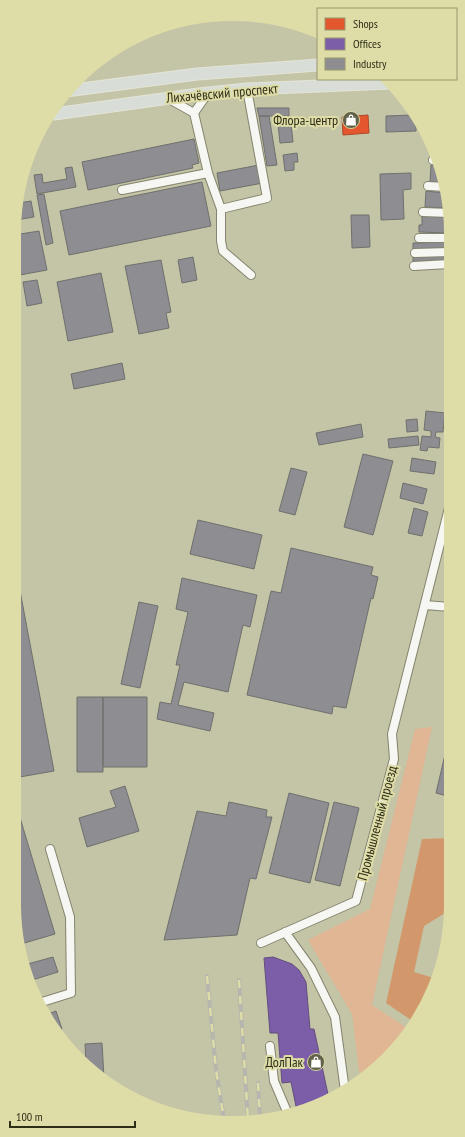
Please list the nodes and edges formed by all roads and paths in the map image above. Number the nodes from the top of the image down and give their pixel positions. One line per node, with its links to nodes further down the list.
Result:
1 (317, 65): 4 (main road, Лихачёвский проспект)
2 (382, 83): 3 (main road, Лихачёвский проспект)
3 (247, 89): 5 (main road, Лихачёвский проспект); 13 (street)
4 (75, 91)
5 (208, 93): 6 (main road, Лихачёвский проспект); 7 (street)
6 (166, 97): 7 (street); 8 (main road, Лихачёвский проспект)
7 (194, 112): 9 (street)
8 (58, 113)
9 (208, 172): 12 (street); 13 (street)
10 (428, 186): 11 (street)
11 (439, 187)
12 (122, 190)
13 (221, 209): 22 (street)
14 (422, 212): 15 (street)
15 (443, 213)
16 (419, 238): 17 (street)
17 (444, 238)
18 (444, 252): 19 (street)
19 (415, 253)
20 (444, 264): 21 (street)
21 (414, 266)
22 (251, 275)
23 (444, 528): 24 (street, Промышленный проезд)
24 (425, 605): 25 (street); 27 (street, Промышленный проезд)
25 (444, 607)
26 (50, 849): 29 (street)
27 (285, 932): 28 (street, Промышленный проезд); 31 (street)
28 (262, 943)
29 (45, 1001)
30 (270, 1046): 32 (street)
31 (344, 1084)
32 (286, 1109)

